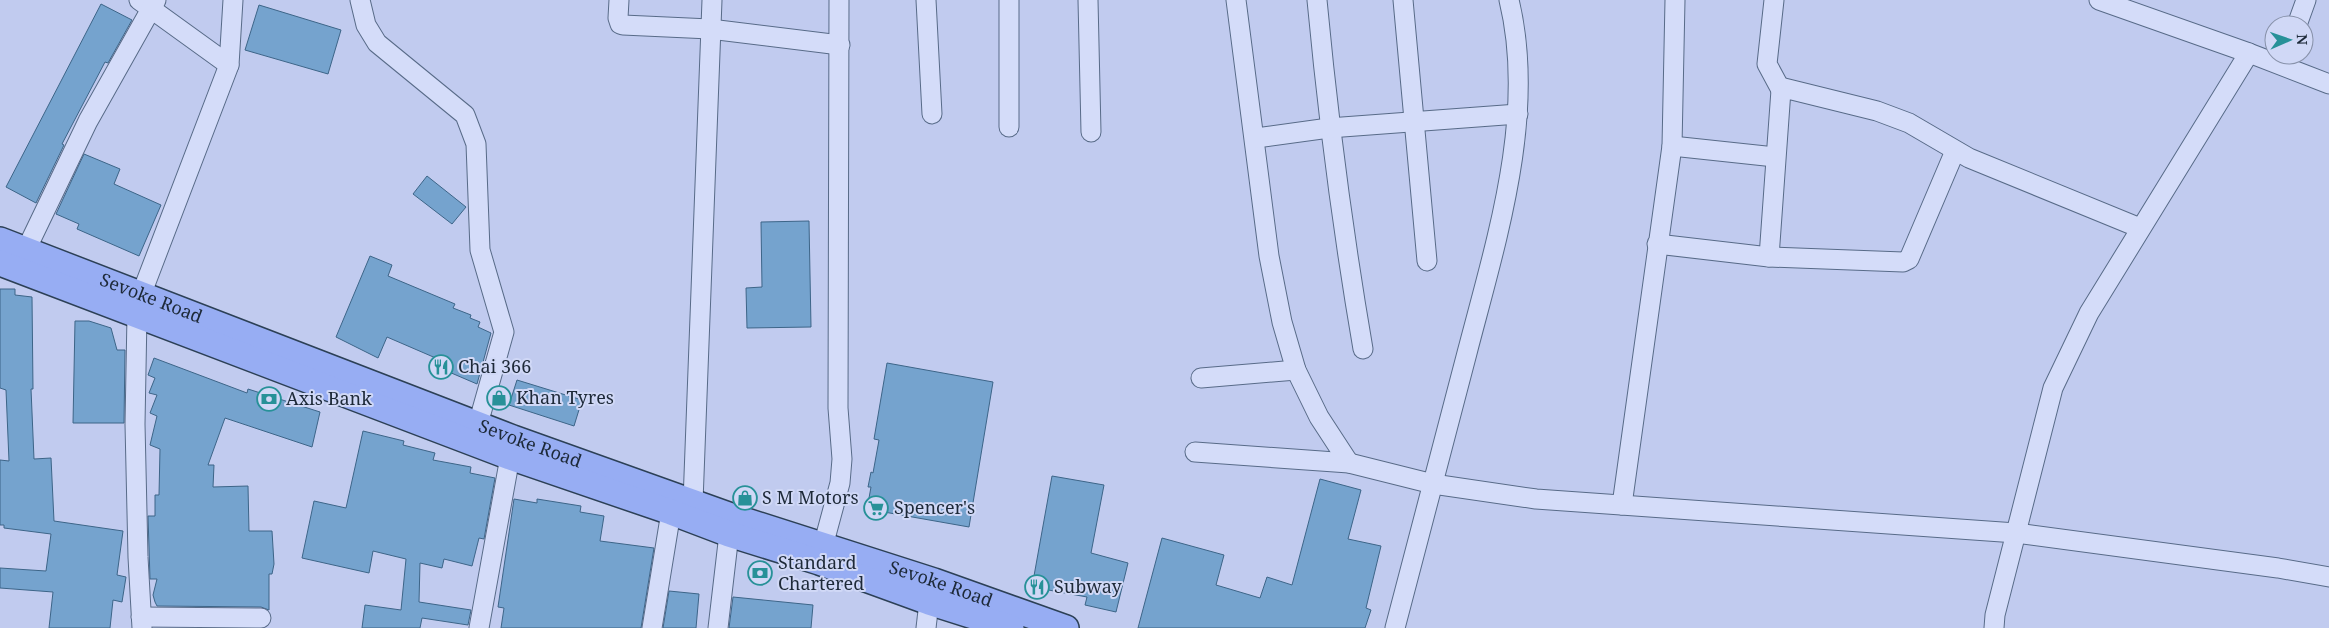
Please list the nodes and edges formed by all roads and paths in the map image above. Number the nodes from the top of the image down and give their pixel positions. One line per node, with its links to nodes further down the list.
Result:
1 (232, 0): 23 (street)
2 (360, 0): 48 (street)
3 (618, 0): 19 (street)
4 (712, 0): 19 (street)
5 (839, 0): 20 (street)
6 (926, 0): 27 (street)
7 (1009, 0): 30 (street)
8 (1088, 0): 32 (street)
9 (1236, 0): 33 (street)
10 (1317, 0): 31 (street)
11 (1403, 0): 29 (street)
12 (1509, 0): 28 (street)
13 (1675, 0): 34 (street)
14 (1774, 0): 26 (street)
15 (2099, 0): 21 (street)
16 (2306, 0): 18 (street)
17 (149, 3): 23 (street); 40 (street)
18 (2301, 15)
19 (710, 29): 20 (street); 54 (street)
20 (840, 45): 57 (street)
21 (2249, 53): 22 (street); 37 (street)
22 (2264, 56)
23 (229, 65): 44 (street)
24 (2293, 65): 25 (street)
25 (2329, 84)
26 (1780, 90): 35 (street); 36 (street)
27 (932, 114)
28 (1518, 114): 29 (street); 52 (street)
29 (1415, 121): 31 (street); 42 (street)
30 (1009, 127)
31 (1329, 128): 33 (street); 45 (street)
32 (1091, 132)
33 (1256, 138): 46 (street)
34 (1672, 146): 36 (street); 39 (street)
35 (1954, 151): 37 (street); 41 (street)
36 (1776, 157): 41 (street)
37 (2140, 228): 55 (street)
38 (0, 240): 40 (main road, Sevoke Road)
39 (1657, 244): 41 (street); 53 (street)
40 (26, 250): 44 (main road, Sevoke Road)
41 (1769, 257)
42 (1427, 261)
43 (0, 263): 44 (main road, Sevoke Road)
44 (139, 305): 48 (main road, Sevoke Road); 49 (main road, Sevoke Road); 62 (street)
45 (1363, 349)
46 (1296, 370): 47 (street); 51 (street)
47 (1201, 378)
48 (478, 424): 49 (main road, Sevoke Road)
49 (512, 448): 54 (main road, Sevoke Road); 63 (street)
50 (1195, 452): 51 (street)
51 (1349, 464): 52 (street)
52 (1433, 484): 53 (street); 69 (street)
53 (1622, 505): 55 (street)
54 (682, 507): 56 (main road, Sevoke Road); 57 (main road, Sevoke Road); 64 (street)
55 (2016, 533): 58 (street); 70 (street)
56 (729, 534): 59 (main road, Sevoke Road); 65 (street)
57 (823, 546): 59 (main road, Sevoke Road)
58 (2329, 577)
59 (932, 592): 60 (main road, Sevoke Road); 66 (street)
60 (972, 605): 67 (main road, Sevoke Road); 68 (main road, Sevoke Road)
61 (261, 618): 62 (street)
62 (142, 622)
63 (479, 628)
64 (652, 628)
65 (718, 628)
66 (926, 628)
67 (1011, 628)
68 (1066, 628)
69 (1395, 628)
70 (1994, 628)

